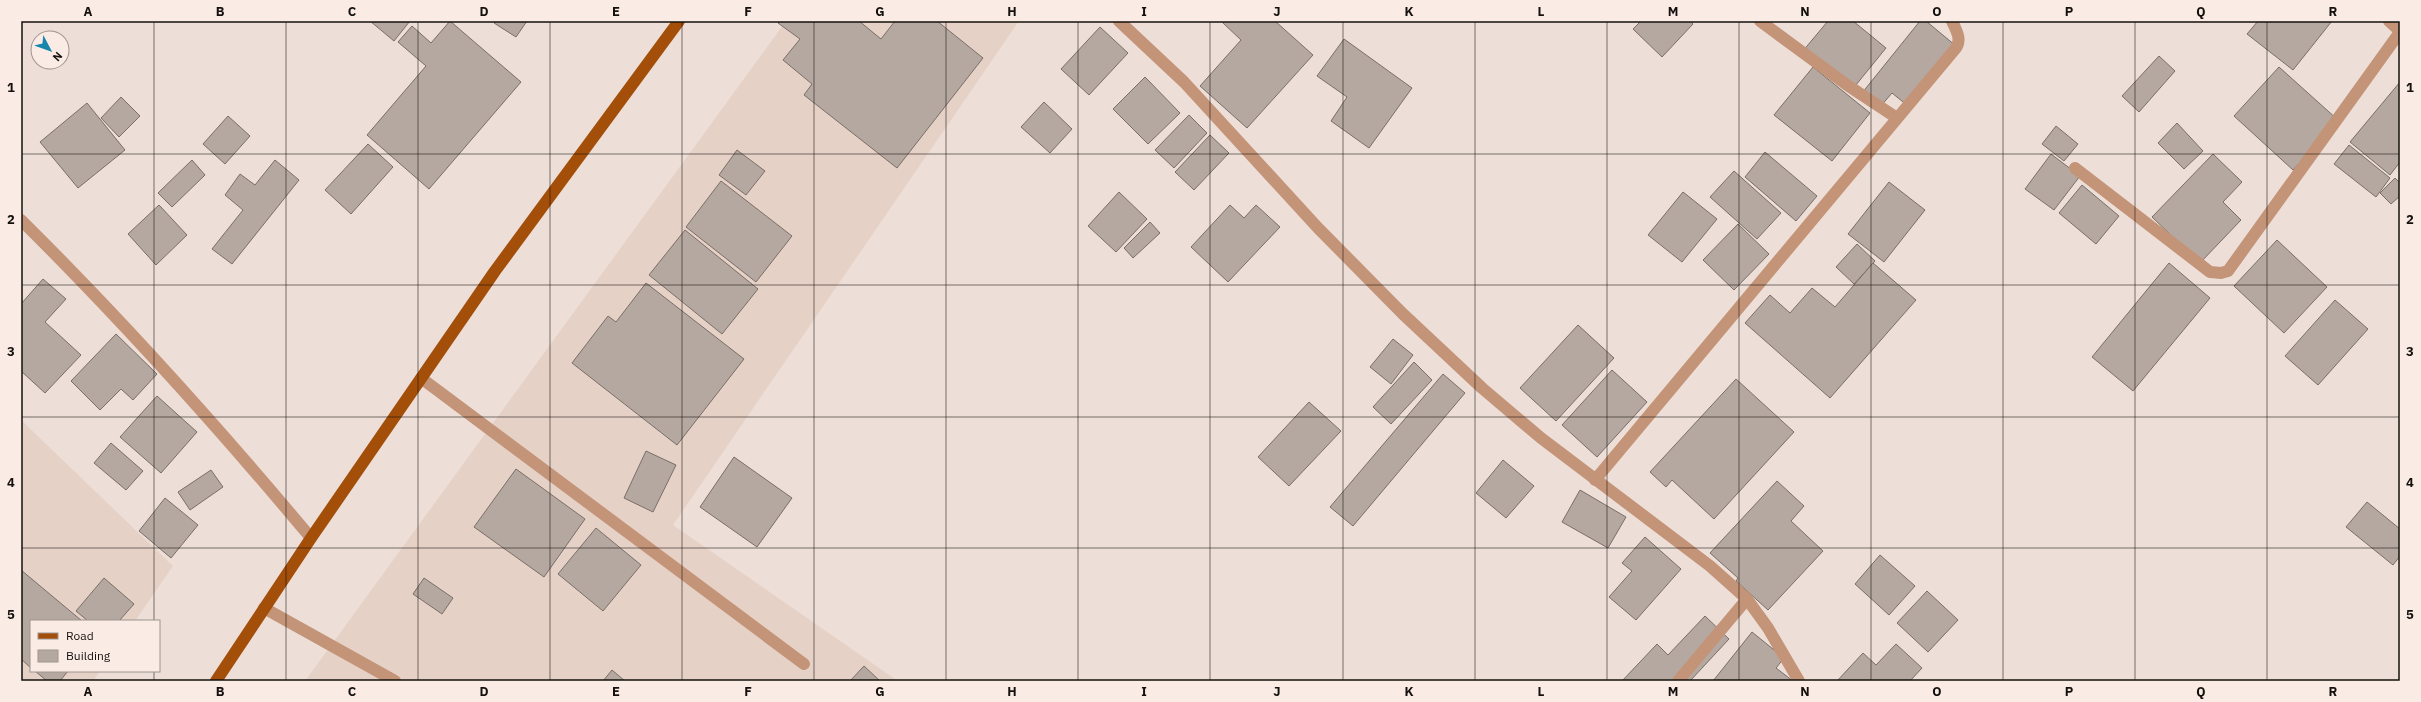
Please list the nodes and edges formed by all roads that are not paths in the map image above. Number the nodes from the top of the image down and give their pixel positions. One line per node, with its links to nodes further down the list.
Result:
1 (679, 21): 10 (main road)
2 (1119, 21): 11 (street)
3 (1760, 21): 7 (street)
4 (1952, 21): 7 (street)
5 (2389, 21): 6 (street)
6 (2400, 32): 8 (street)
7 (1898, 118): 11 (street)
8 (2075, 168)
9 (21, 220): 12 (street)
10 (421, 378): 12 (main road); 15 (street)
11 (1595, 480): 13 (street)
12 (311, 538): 14 (main road)
13 (1747, 599): 18 (street); 19 (street)
14 (264, 608): 16 (main road); 17 (street)
15 (804, 664)
16 (216, 681)
17 (395, 681)
18 (1678, 681)
19 (1799, 681)

